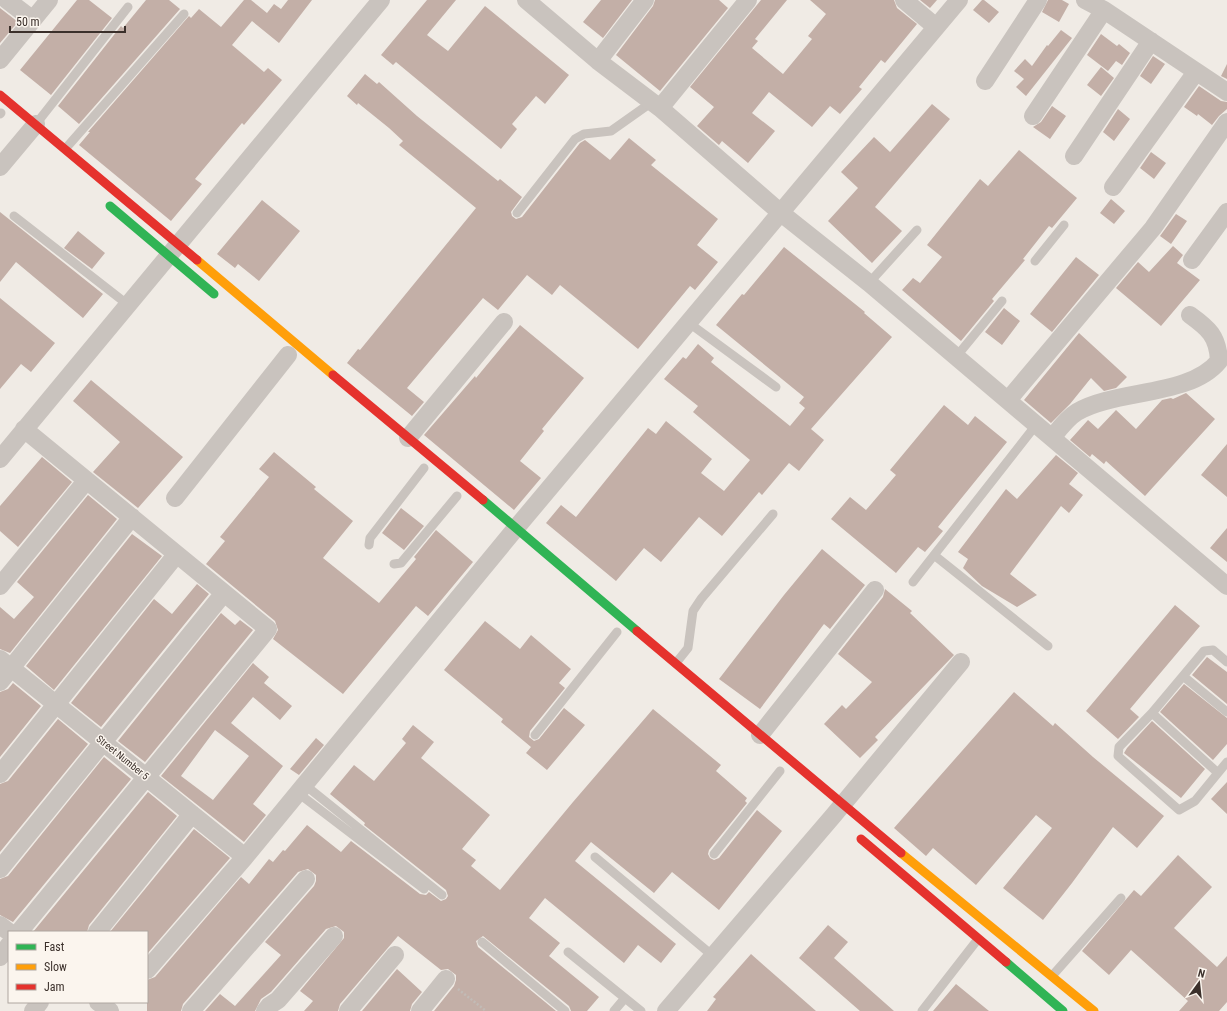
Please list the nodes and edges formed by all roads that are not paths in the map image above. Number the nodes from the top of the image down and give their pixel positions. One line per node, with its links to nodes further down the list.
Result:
1 (7, 0): 14 (street)
2 (49, 0): 14 (street)
3 (381, 0): 38 (street)
4 (645, 0): 18 (street)
5 (748, 0): 23 (street)
6 (904, 0): 15 (street)
7 (958, 0): 15 (street)
8 (1038, 0): 20 (street)
9 (1085, 0): 12 (street)
10 (528, 1): 18 (street)
11 (128, 7): 26 (lane)
12 (1104, 10): 16 (street); 24 (street)
13 (184, 14): 27 (lane)
14 (33, 20): 17 (street)
15 (936, 27): 34 (street)
16 (1151, 41): 19 (street); 28 (street)
17 (0, 60)
18 (598, 61): 23 (street)
19 (1196, 72): 21 (street); 30 (street)
20 (985, 81)
21 (1227, 92)
22 (0, 94): 26 (street)
23 (656, 105): 32 (lane); 34 (street)
24 (1033, 116)
25 (1227, 122): 51 (street)
26 (29, 132): 27 (street); 29 (street)
27 (66, 148): 38 (street)
28 (1074, 156)
29 (0, 167)
30 (1113, 187)
31 (103, 200): 38 (street)
32 (517, 212)
33 (1227, 212): 39 (street)
34 (781, 213): 41 (street); 47 (street)
35 (14, 216): 44 (lane)
36 (1064, 225): 40 (lane)
37 (916, 230): 41 (lane)
38 (172, 249): 42 (street); 44 (street); 54 (street)
39 (1192, 260)
40 (1035, 261)
41 (869, 283): 49 (street)
42 (222, 300)
43 (1002, 301): 49 (lane)
44 (127, 304): 53 (street)
45 (1190, 315): 55 (street)
46 (504, 322): 54 (street)
47 (688, 323): 50 (lane); 63 (street)
48 (288, 355): 60 (street)
49 (956, 357): 51 (street)
50 (776, 387)
51 (1008, 400): 52 (street)
52 (1036, 425): 55 (street); 66 (lane)
53 (24, 430): 56 (street); 58 (street)
54 (408, 438): 63 (street)
55 (1052, 438): 70 (street)
56 (0, 459)
57 (424, 468): 64 (lane)
58 (86, 481): 62 (street); 69 (street)
59 (457, 496): 67 (lane)
60 (175, 498)
61 (773, 514): 77 (lane)
62 (132, 518): 65 (street); 78 (street)
63 (509, 536): 77 (street); 91 (street)
64 (369, 545)
65 (176, 555): 72 (street); 80 (street)
66 (934, 555): 68 (lane); 74 (lane)
67 (394, 564)
68 (913, 582)
69 (0, 586)
70 (1227, 586)
71 (875, 590): 84 (street)
72 (224, 593): 85 (street); 90 (street)
73 (617, 632): 83 (lane)
74 (1048, 646)
75 (961, 662): 92 (street)
76 (1227, 662): 79 (lane)
77 (676, 663): 84 (street)
78 (4, 670): 80 (street, Street Number 5)
79 (1183, 676): 81 (lane); 82 (lane)
80 (57, 703): 85 (street, Street Number 5); 89 (street)
81 (1227, 712)
82 (1152, 713): 88 (lane); 88 (lane)
83 (535, 735)
84 (760, 735): 92 (street)
85 (104, 742): 90 (street, Street Number 5); 98 (street)
86 (1227, 762): 88 (lane)
87 (780, 771): 95 (lane)
88 (1218, 773)
89 (0, 774)
90 (147, 776): 93 (street, Street Number 5); 107 (street)
91 (301, 789): 96 (street); 102 (lane); 103 (lane)
92 (836, 813): 99 (street); 115 (street)
93 (192, 814): 96 (street, Street Number 5); 108 (street)
94 (851, 831): 101 (street)
95 (714, 854)
96 (245, 857): 117 (street)
97 (595, 857): 115 (lane)
98 (0, 869)
99 (921, 869): 101 (street); 118 (street)
100 (306, 879): 126 (street)
101 (910, 881): 110 (street)
102 (424, 889)
103 (442, 895)
104 (1121, 898): 118 (lane)
105 (0, 924): 106 (street)
106 (9, 931)
107 (20, 931)
108 (98, 931)
109 (334, 936): 127 (street)
110 (978, 939): 134 (lane); 135 (street)
111 (482, 942): 130 (lane)
112 (8, 946): 116 (street)
113 (568, 952): 120 (lane)
114 (395, 955): 128 (street)
115 (713, 956): 133 (street)
116 (0, 957)
117 (148, 969)
118 (1052, 976): 136 (street)
119 (446, 979): 129 (street)
120 (625, 998): 131 (lane); 132 (lane)
121 (39, 1003): 124 (street)
122 (99, 1003): 125 (street)
123 (119, 1003): 125 (street)
124 (33, 1011)
125 (111, 1011)
126 (191, 1011)
127 (265, 1011)
128 (348, 1011)
129 (420, 1011)
130 (565, 1011)
131 (614, 1011)
132 (642, 1011)
133 (666, 1011)
134 (922, 1011)
135 (1062, 1011)
136 (1094, 1011)

